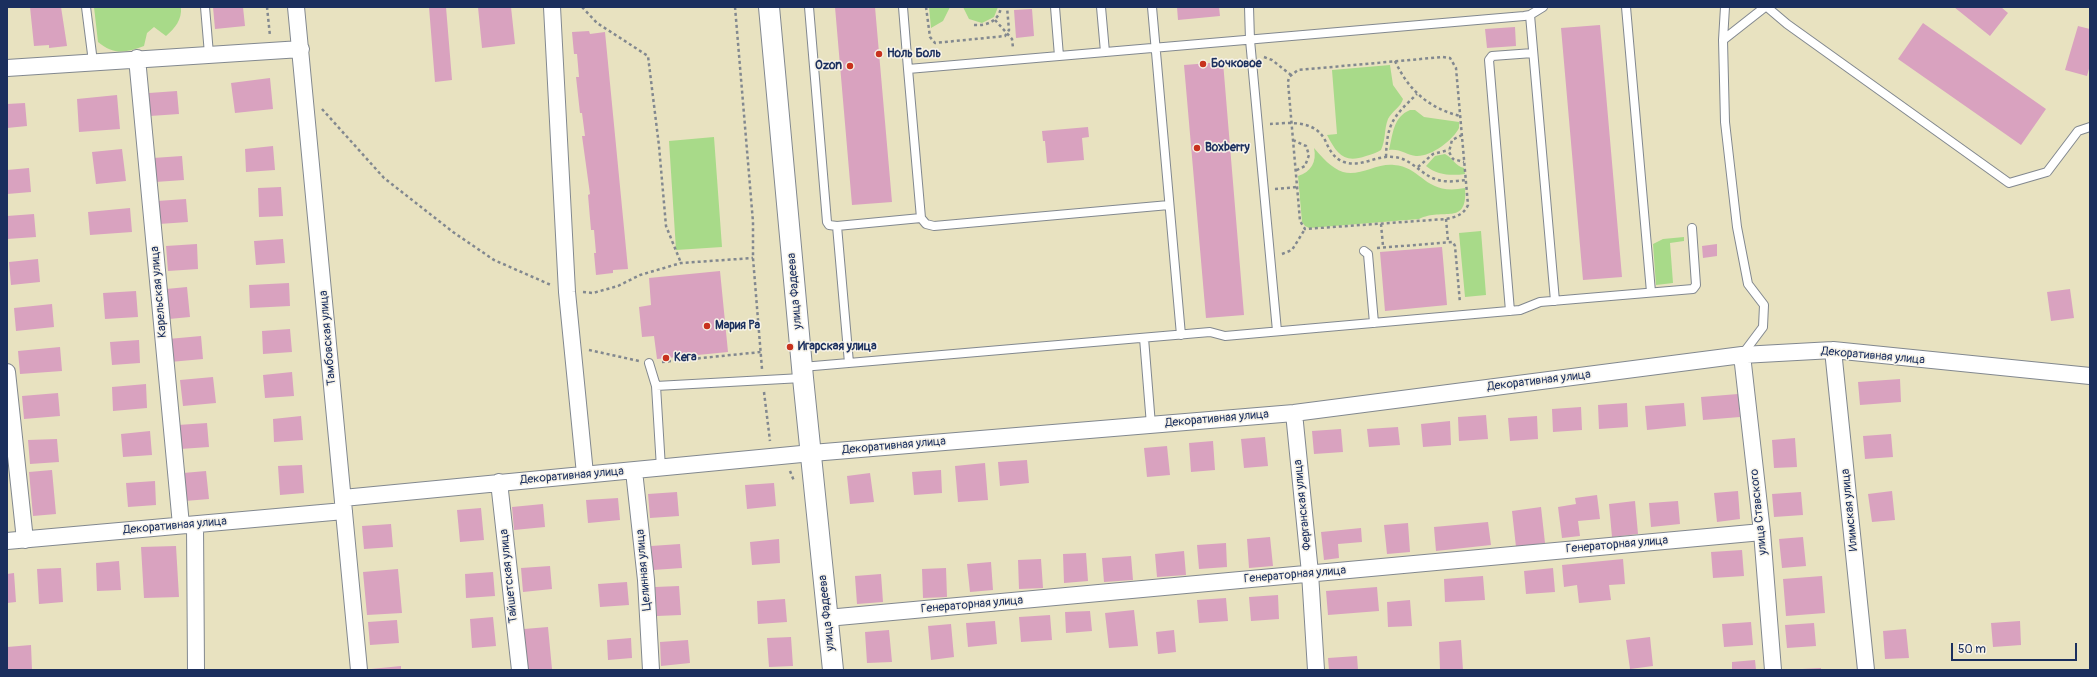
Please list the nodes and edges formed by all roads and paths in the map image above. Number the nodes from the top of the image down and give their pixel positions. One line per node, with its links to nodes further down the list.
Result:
1 (86, 7): 38 (lane)
2 (205, 7): 33 (lane)
3 (268, 7): 30 (path)
4 (296, 7): 29 (street, Тамбовская улица)
5 (552, 7): 72 (street)
6 (582, 7): 71 (path)
7 (735, 7): 70 (path)
8 (769, 7): 88 (street, улица Фадеева)
9 (809, 7): 63 (lane)
10 (903, 7): 41 (lane)
11 (926, 7): 25 (path)
12 (1001, 7): 23 (path)
13 (1006, 7): 25 (path)
14 (1055, 7): 34 (lane)
15 (1101, 7): 31 (lane)
16 (1152, 7): 28 (lane)
17 (1249, 7): 26 (lane)
18 (1543, 7): 22 (lane)
19 (1626, 7): 73 (lane)
20 (1725, 7): 27 (lane)
21 (1766, 7): 27 (lane); 48 (lane)
22 (1530, 15): 26 (lane); 32 (lane)
23 (995, 20): 24 (path); 25 (path)
24 (974, 24)
25 (1008, 34): 37 (path)
26 (1250, 40): 28 (lane); 36 (lane)
27 (1723, 40): 84 (lane)
28 (1156, 48): 31 (lane); 59 (lane)
29 (301, 49): 30 (street); 43 (street, Тамбовская улица)
30 (272, 51): 33 (street)
31 (1105, 52): 34 (lane)
32 (1533, 53): 74 (lane); 75 (lane)
33 (209, 54): 35 (street)
34 (1059, 56): 37 (lane)
35 (137, 58): 38 (street); 101 (street, Карельская улица)
36 (1251, 59): 42 (path); 47 (lane)
37 (1014, 60): 41 (lane)
38 (93, 62): 40 (street)
39 (1395, 62): 42 (path); 44 (path); 45 (path)
40 (7, 68)
41 (908, 69): 60 (lane)
42 (1291, 75): 46 (path)
43 (306, 93): 72 (path); 100 (street, Тамбовская улица)
44 (1417, 94): 45 (path); 52 (path)
45 (1460, 116): 49 (path)
46 (1291, 122): 47 (path); 50 (path); 52 (path)
47 (1258, 126): 58 (lane)
48 (2090, 127)
49 (1462, 135): 51 (path); 53 (path)
50 (1293, 140): 55 (path); 55 (path)
51 (1449, 150): 53 (path); 54 (path)
52 (1386, 157): 54 (path)
53 (1464, 162): 56 (path)
54 (1418, 167): 56 (path)
55 (1296, 171): 57 (path)
56 (1466, 180): 61 (path)
57 (1297, 187): 58 (path); 65 (path)
58 (1264, 190): 69 (lane)
59 (1169, 205): 60 (lane); 79 (lane)
60 (921, 218): 63 (lane)
61 (1446, 219): 62 (path); 66 (path)
62 (1381, 224): 65 (path); 67 (path)
63 (838, 226): 86 (lane)
64 (1692, 228): 73 (lane)
65 (1305, 229): 69 (path)
66 (1448, 241): 67 (path); 76 (path)
67 (1383, 246): 68 (path)
68 (1366, 251): 77 (lane)
69 (1270, 255): 78 (lane)
70 (753, 258): 71 (path); 83 (path)
71 (681, 264): 72 (path)
72 (567, 292): 81 (street)
73 (1651, 292): 74 (lane)
74 (1555, 301): 75 (lane)
75 (1510, 311): 76 (lane)
76 (1461, 315): 77 (lane)
77 (1374, 323): 78 (lane)
78 (1277, 331): 79 (lane)
79 (1180, 335): 80 (lane)
80 (1144, 338): 86 (lane); 93 (lane)
81 (571, 346): 85 (path); 98 (street)
82 (1833, 350): 84 (street, Декоративная улица); 89 (street, Декоративная улица); 114 (street, Илимская улица)
83 (761, 352): 85 (path); 90 (path)
84 (1742, 355): 92 (street, Декоративная улица); 102 (street, улица Ставского)
85 (649, 363): 91 (lane)
86 (849, 363): 88 (lane)
87 (7, 372): 103 (street)
88 (803, 373): 90 (lane); 94 (street, улица Фадеева)
89 (2090, 376)
90 (762, 380): 91 (lane); 95 (path)
91 (656, 386): 96 (lane)
92 (1294, 413): 93 (street, Декоративная улица); 105 (street, Ферганская улица)
93 (1151, 425): 94 (street, Декоративная улица)
94 (812, 453): 95 (street, Декоративная улица); 106 (street, улица Фадеева)
95 (780, 456): 96 (street, Декоративная улица)
96 (662, 468): 97 (street, Декоративная улица)
97 (634, 471): 98 (street, Декоративная улица); 110 (street, Целинная улица)
98 (585, 474): 99 (street, Декоративная улица)
99 (499, 482): 100 (street, Декоративная улица); 109 (street, Тайшетская улица)
100 (343, 505): 101 (street, Декоративная улица); 108 (street, Тамбовская улица)
101 (188, 525): 103 (street, Декоративная улица); 107 (street, Карельская улица)
102 (1762, 532): 105 (street, Генераторная улица); 113 (street, улица Ставского)
103 (25, 540): 104 (street, Декоративная улица)
104 (7, 541)
105 (1310, 573): 106 (street, Генераторная улица); 112 (street, Ферганская улица)
106 (827, 618): 111 (street, улица Фадеева)
107 (196, 670)
108 (359, 670)
109 (520, 670)
110 (651, 670)
111 (833, 670)
112 (1316, 670)
113 (1773, 670)
114 (1866, 670)

